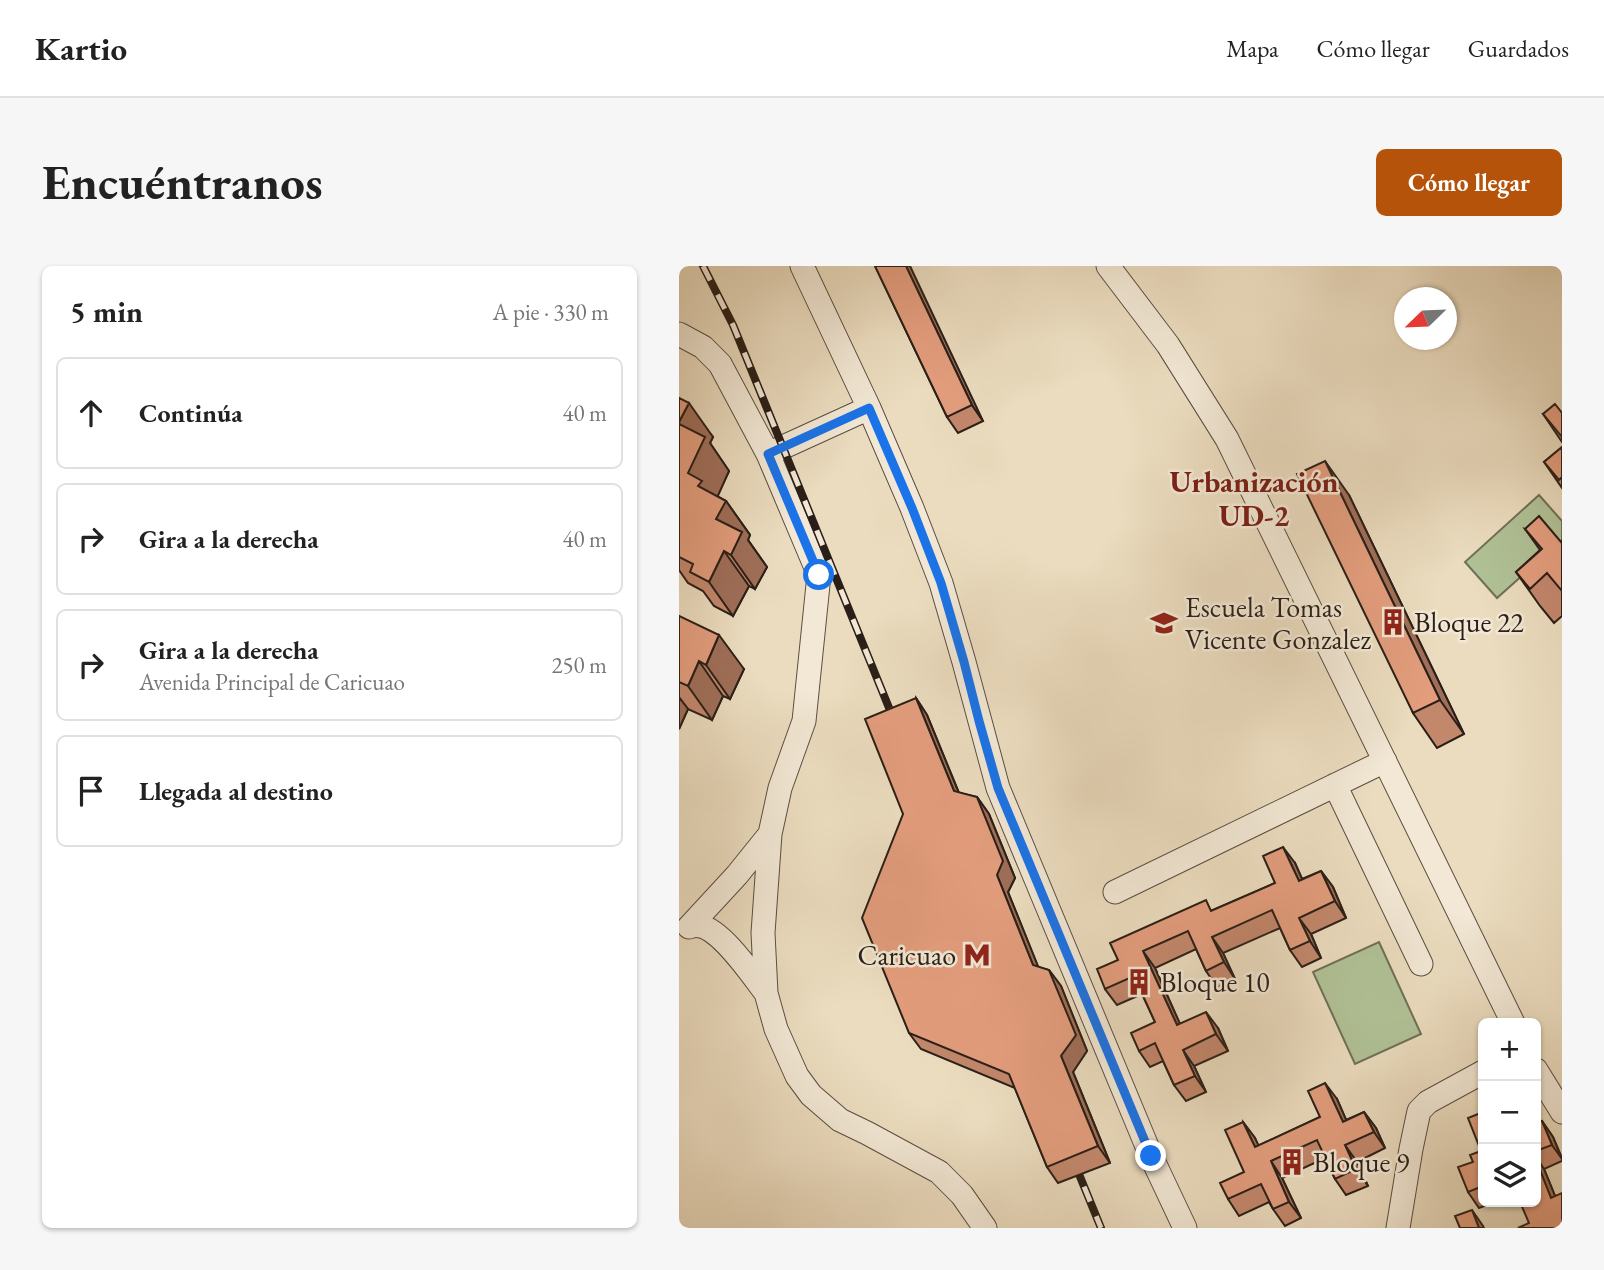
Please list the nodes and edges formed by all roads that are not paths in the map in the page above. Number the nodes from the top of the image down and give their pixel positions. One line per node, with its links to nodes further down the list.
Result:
1 (802, 266): 4 (street)
2 (1108, 266): 6 (street)
3 (679, 334): 5 (street)
4 (869, 408): 5 (street); 18 (street)
5 (768, 454): 8 (street)
6 (1385, 761): 7 (street); 13 (street)
7 (1335, 785): 9 (street); 11 (street)
8 (770, 834): 10 (street); 12 (street)
9 (1115, 892)
10 (684, 928): 12 (street)
11 (1420, 964)
12 (766, 993): 17 (street)
13 (1511, 1018)
14 (1478, 1075): 19 (street)
15 (1541, 1080): 16 (street)
16 (1562, 1112)
17 (985, 1228)
18 (1185, 1228)
19 (1398, 1228)

